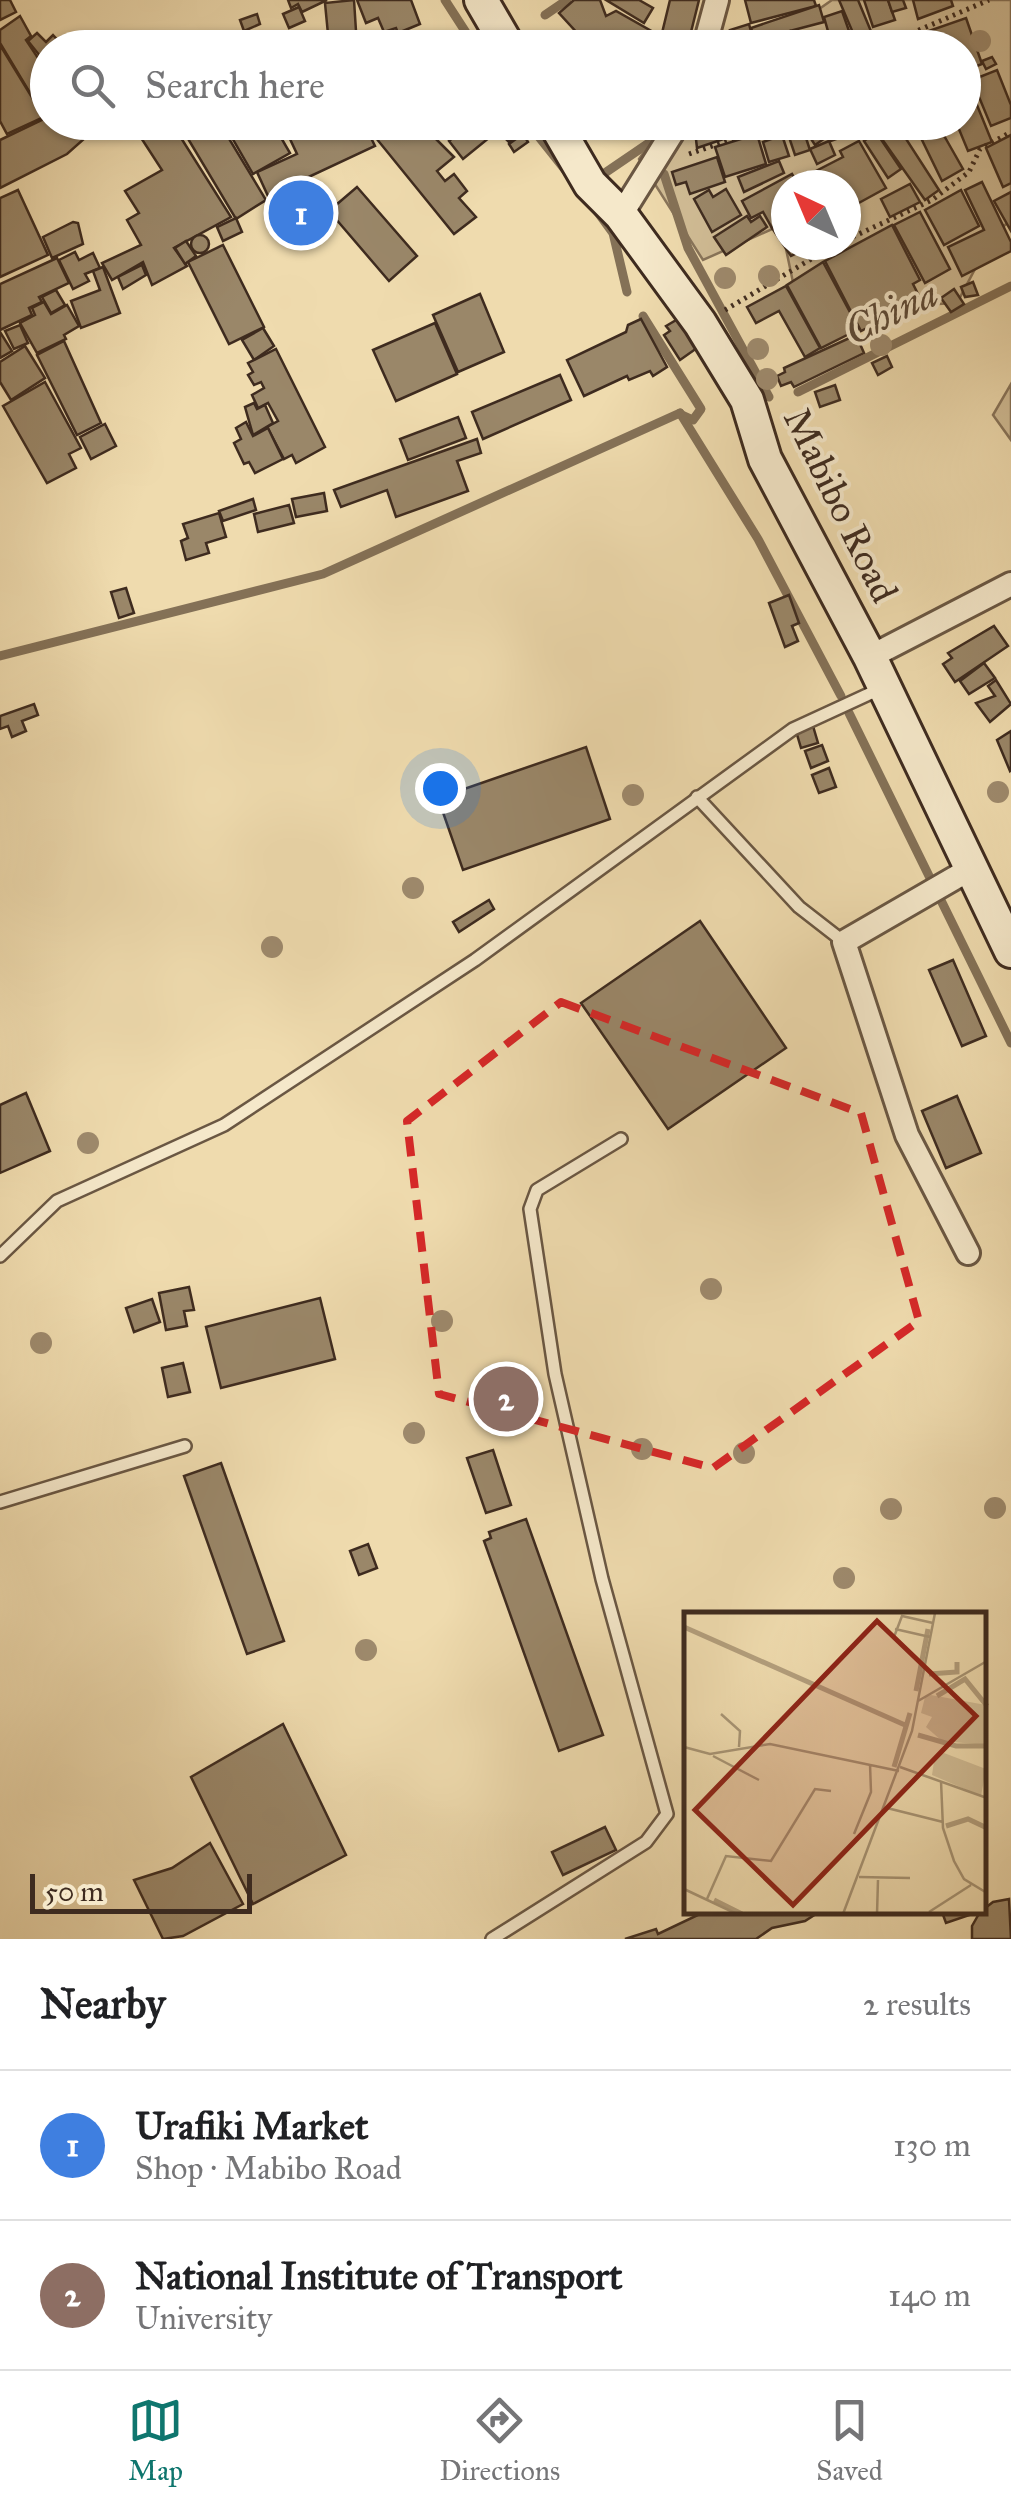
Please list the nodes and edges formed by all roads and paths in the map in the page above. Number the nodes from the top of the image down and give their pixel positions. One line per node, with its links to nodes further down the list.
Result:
1 (481, 0): 4 (main road)
2 (717, 0): 5 (street)
3 (988, 0): 6 (path)
4 (498, 30)
5 (709, 30)
6 (919, 30)
7 (1011, 132): 13 (path)
8 (564, 140): 12 (main road, Mabibo Road)
9 (669, 140): 11 (street)
10 (731, 140): 11 (path)
11 (654, 168): 12 (street)
12 (621, 215): 15 (main road, Mabibo Road)
13 (861, 233)
14 (809, 260): 15 (path)
15 (700, 323): 17 (main road, Mabibo Road)
16 (1011, 584): 17 (street)
17 (877, 672): 18 (lane); 19 (main road, Mabibo Road)
18 (697, 798): 20 (lane); 24 (lane)
19 (972, 868): 20 (street); 21 (main road, Mabibo Road)
20 (844, 942): 23 (street)
21 (1010, 946)
22 (621, 1140): 27 (lane)
23 (968, 1254)
24 (0, 1256)
25 (185, 1446): 26 (lane)
26 (0, 1502)
27 (492, 1939)

